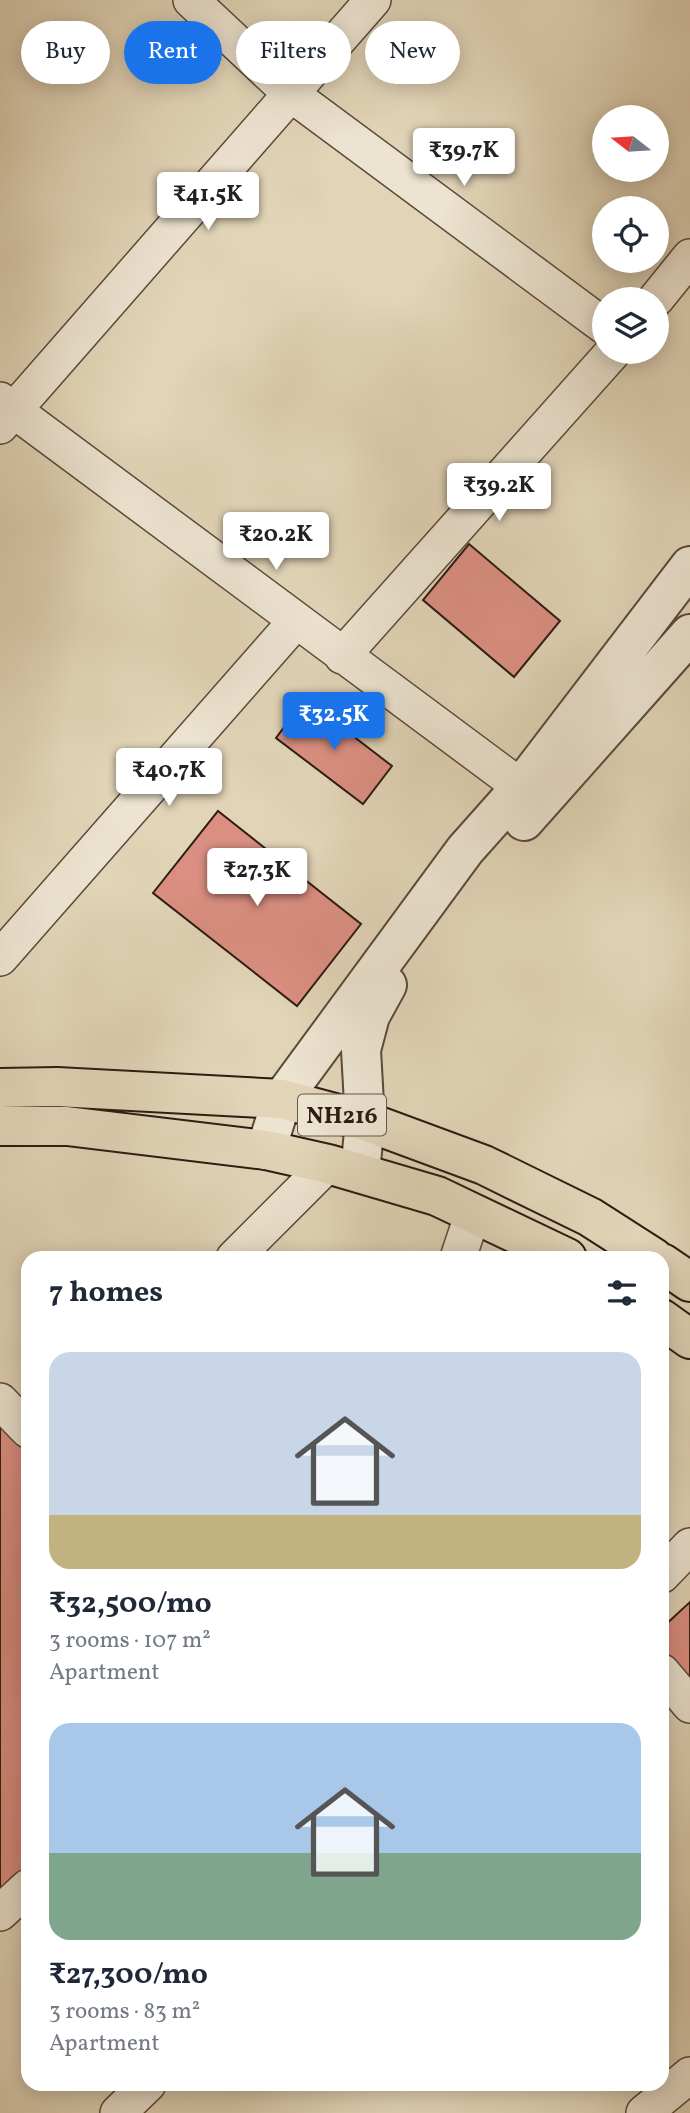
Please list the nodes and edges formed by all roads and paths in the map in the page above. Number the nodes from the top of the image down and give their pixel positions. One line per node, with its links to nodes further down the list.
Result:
1 (191, 0): 3 (street)
2 (373, 0): 3 (street)
3 (291, 94): 6 (street); 8 (street)
4 (690, 257): 5 (street)
5 (666, 287)
6 (592, 317)
7 (602, 364): 12 (street)
8 (5, 412): 10 (street)
9 (690, 566): 13 (street)
10 (296, 621): 12 (street); 14 (street)
11 (690, 634): 17 (street)
12 (342, 656): 13 (street)
13 (521, 787): 16 (street)
14 (0, 958)
15 (0, 1088): 16 (highway, NH216)
16 (282, 1099): 17 (highway, NH216); 19 (street)
17 (365, 1121): 20 (street); 25 (highway, NH216)
18 (0, 1126): 19 (highway, NH216)
19 (266, 1150): 20 (highway, NH216)
20 (344, 1169): 21 (highway, NH216); 22 (street)
21 (473, 1213): 23 (street); 24 (highway, NH216)
22 (243, 1251)
23 (460, 1251)
24 (552, 1251)
25 (643, 1251)
26 (669, 1268): 27 (highway)
27 (690, 1282)
28 (669, 1324): 29 (highway)
29 (690, 1339)
30 (0, 1401): 31 (street)
31 (21, 1423)
32 (690, 1546): 33 (street)
33 (669, 1568)
34 (669, 1680): 35 (street)
35 (690, 1705)
36 (21, 1894): 37 (street)
37 (0, 1913)
38 (690, 2075): 39 (street)
39 (669, 2087)
40 (141, 2091): 43 (street)
41 (661, 2091): 42 (street)
42 (643, 2101)
43 (118, 2113)

